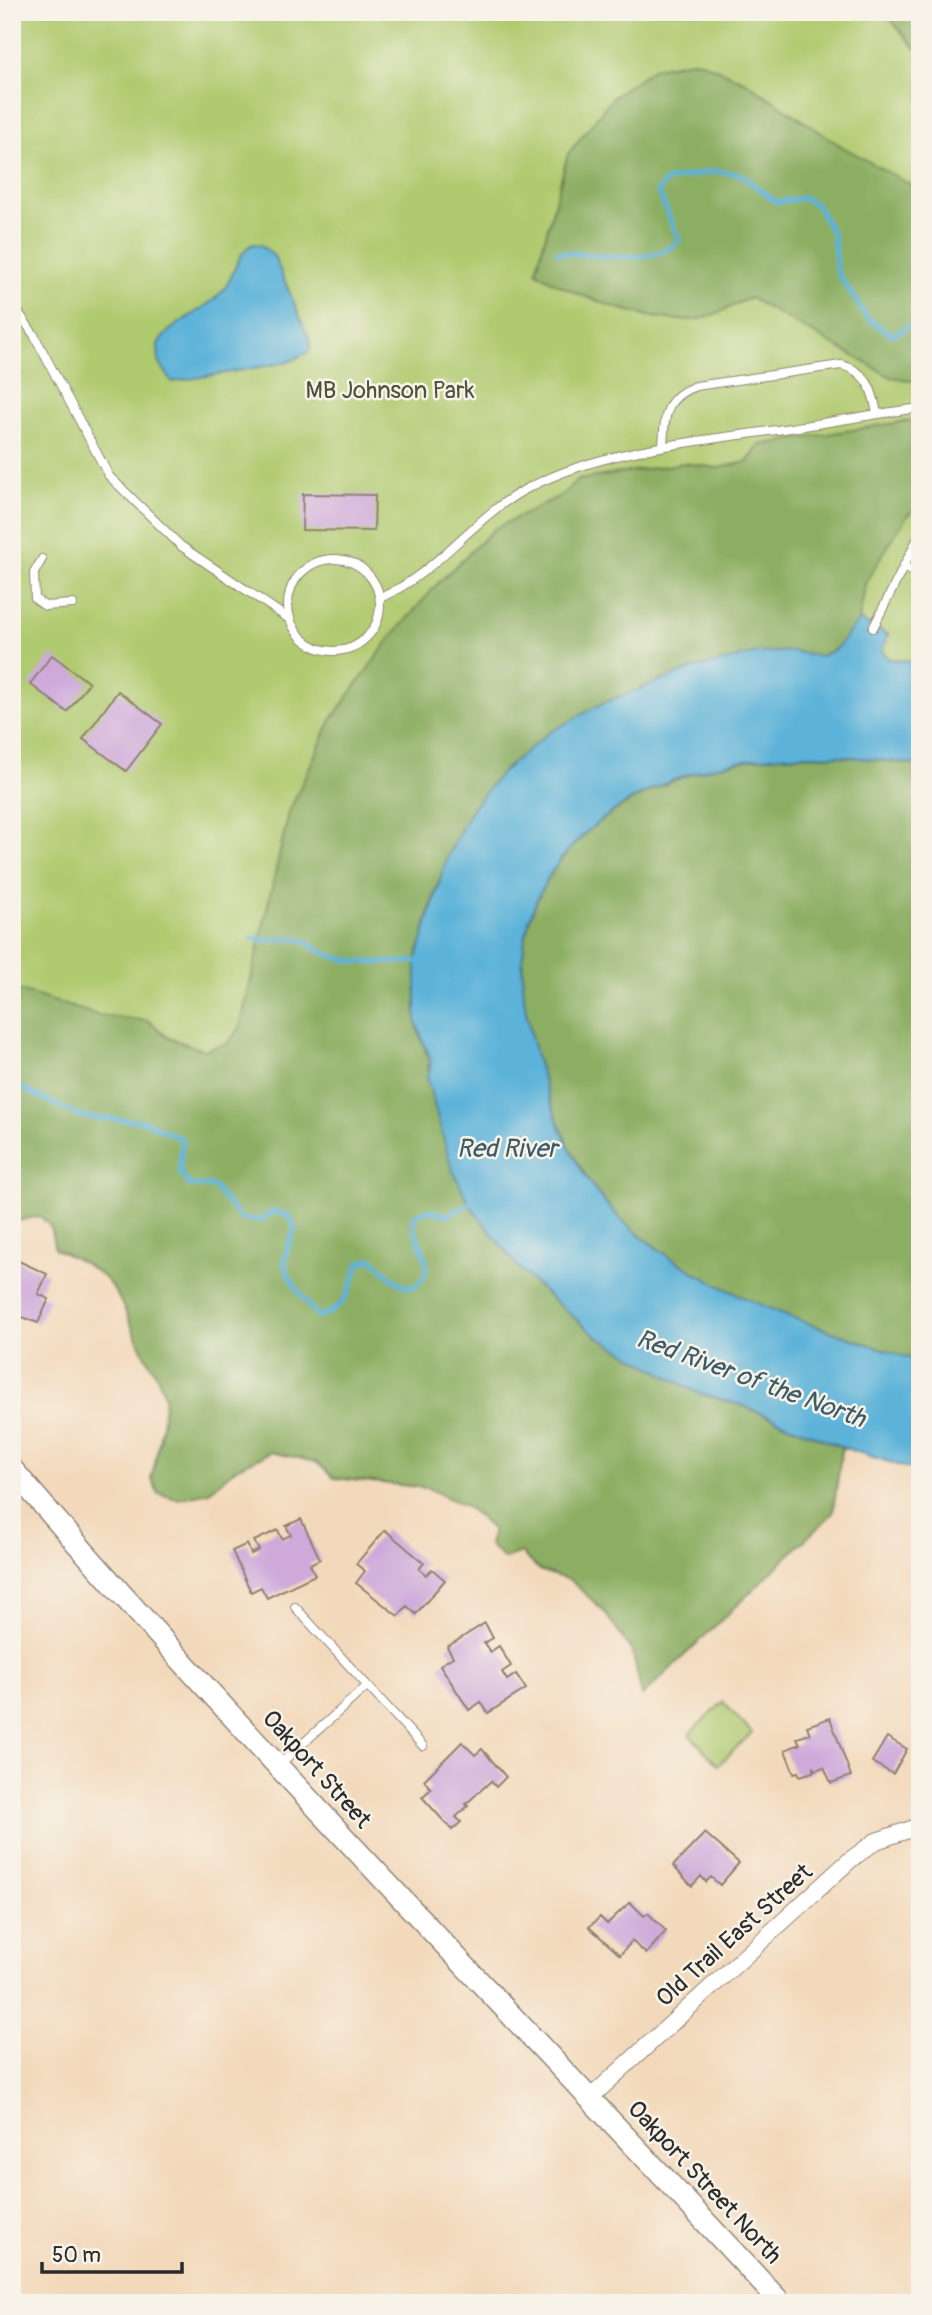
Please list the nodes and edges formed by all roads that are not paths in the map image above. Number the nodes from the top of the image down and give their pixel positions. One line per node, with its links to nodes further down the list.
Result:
1 (12, 303): 11 (lane)
2 (920, 408): 3 (lane)
3 (877, 414): 4 (lane); 4 (lane)
4 (663, 446): 9 (lane)
5 (920, 534): 7 (lane)
6 (42, 559): 10 (lane)
7 (903, 566): 8 (lane); 12 (lane)
8 (920, 576)
9 (382, 597): 11 (lane); 11 (lane)
10 (74, 604)
11 (289, 619)
12 (873, 628)
13 (12, 1469): 17 (street, Oakport Street)
14 (295, 1607): 15 (lane)
15 (367, 1686): 16 (lane); 17 (lane)
16 (423, 1746)
17 (279, 1765): 19 (street, Oakport Street)
18 (920, 1826): 19 (street, Old Trail East Street)
19 (590, 2097): 20 (street, Oakport Street North)
20 (781, 2303)

